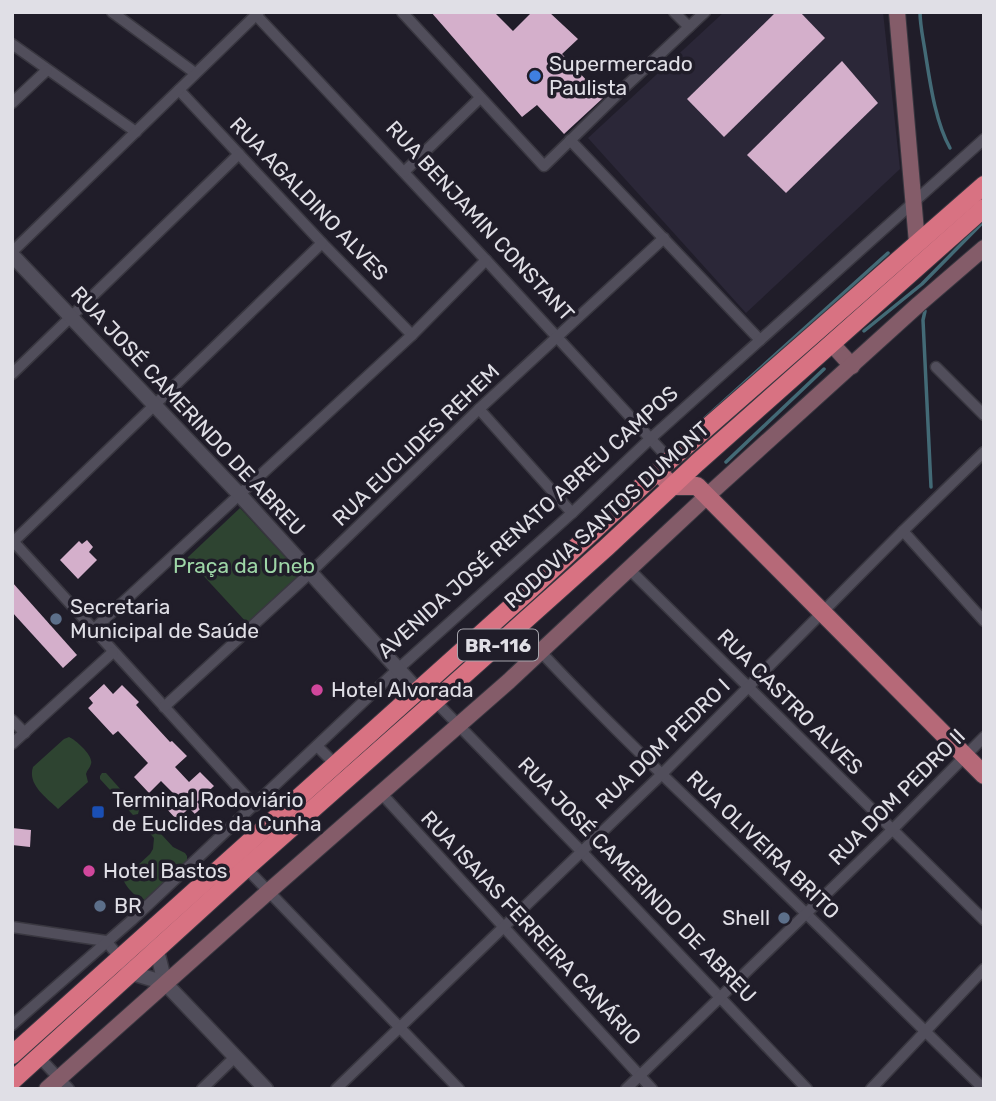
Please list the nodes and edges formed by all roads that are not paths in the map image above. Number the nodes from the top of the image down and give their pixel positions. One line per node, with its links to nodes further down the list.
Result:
1 (112, 12): 10 (street)
2 (674, 12): 7 (street)
3 (705, 12): 7 (street)
4 (897, 12): 20 (main road)
5 (257, 14): 10 (street); 18 (street, RUA BENJAMIN CONSTANT)
6 (409, 15): 12 (street)
7 (689, 27): 16 (street)
8 (12, 44): 9 (street)
9 (47, 70): 13 (street); 14 (street)
10 (195, 74): 11 (street)
11 (179, 90): 14 (street); 17 (street, RUA AGALDINO ALVES)
12 (480, 98): 16 (street); 18 (street)
13 (12, 103)
14 (136, 132): 26 (street)
15 (984, 139): 20 (street, AVENIDA JOSÉ RENATO ABREU CAMPOS)
16 (570, 140): 22 (street)
17 (239, 155): 23 (street, RUA AGALDINO ALVES); 28 (street)
18 (404, 172): 27 (street, RUA BENJAMIN CONSTANT)
19 (984, 185): 24 (highway, RODOVIA SANTOS DUMONT / BR-116)
20 (913, 202): 24 (main road); 31 (street, AVENIDA JOSÉ RENATO ABREU CAMPOS)
21 (984, 208): 32 (highway, RODOVIA SANTOS DUMONT / BR-116)
22 (664, 238): 30 (street, RUA EUCLIDES REHEM); 31 (street)
23 (322, 243): 29 (street, RUA AGALDINO ALVES); 36 (street)
24 (917, 243): 41 (highway, RODOVIA SANTOS DUMONT / BR-116)
25 (984, 248): 33 (main road)
26 (12, 253): 28 (street, RUA JOSÉ CAMERINDO DE ABREU)
27 (486, 260): 29 (street); 30 (street, RUA BENJAMIN CONSTANT)
28 (71, 317): 35 (street); 36 (street, RUA JOSÉ CAMERINDO DE ABREU)
29 (412, 335): 45 (street)
30 (557, 338): 37 (street, RUA EUCLIDES REHEM); 39 (street, RUA BENJAMIN CONSTANT)
31 (760, 340): 39 (street, AVENIDA JOSÉ RENATO ABREU CAMPOS)
32 (831, 343): 33 (main road); 42 (highway, RODOVIA SANTOS DUMONT / BR-116)
33 (852, 366): 44 (main road)
34 (936, 366): 38 (street)
35 (12, 374)
36 (156, 405): 45 (street, RUA JOSÉ CAMERINDO DE ABREU); 48 (street)
37 (479, 410): 46 (street); 50 (street, RUA EUCLIDES REHEM)
38 (984, 415)
39 (650, 439): 41 (street, RUA BENJAMIN CONSTANT); 46 (street, AVENIDA JOSÉ RENATO ABREU CAMPOS)
40 (984, 452): 47 (street, RUA DOM PEDRO I)
41 (670, 460): 42 (main road, RUA BENJAMIN CONSTANT); 43 (main road, RUA BENJAMIN CONSTANT); 59 (highway, RODOVIA SANTOS DUMONT / BR-116)
42 (697, 463): 43 (highway, RODOVIA SANTOS DUMONT / BR-116); 44 (main road)
43 (673, 486): 44 (main road); 53 (highway, RODOVIA SANTOS DUMONT / BR-116)
44 (702, 491): 49 (main road); 51 (main road)
45 (239, 494): 50 (street, RUA JOSÉ CAMERINDO DE ABREU); 54 (street)
46 (572, 513): 57 (street, AVENIDA JOSÉ RENATO ABREU CAMPOS)
47 (903, 531): 51 (street, RUA DOM PEDRO I); 52 (street)
48 (13, 541): 54 (street)
49 (630, 570): 56 (main road); 58 (street, RUA CASTRO ALVES)
50 (310, 573): 57 (street, RUA JOSÉ CAMERINDO DE ABREU); 61 (street, RUA EUCLIDES REHEM)
51 (823, 612): 58 (street, RUA DOM PEDRO I); 68 (main road)
52 (984, 621)
53 (518, 627): 56 (street, RUA OLIVEIRA BRITO); 60 (highway, RODOVIA SANTOS DUMONT / BR-116)
54 (93, 630): 55 (street)
55 (113, 652): 61 (street); 64 (street)
56 (540, 652): 63 (main road); 70 (street, RUA OLIVEIRA BRITO)
57 (398, 669): 59 (street, RUA JOSÉ CAMERINDO DE ABREU); 67 (street, AVENIDA JOSÉ RENATO ABREU CAMPOS)
58 (748, 687): 70 (street, RUA DOM PEDRO I); 74 (street, RUA CASTRO ALVES)
59 (417, 690): 69 (highway, RODOVIA SANTOS DUMONT / BR-116)
60 (435, 701): 63 (street, RUA JOSÉ CAMERINDO DE ABREU); 76 (highway, RODOVIA SANTOS DUMONT / BR-116)
61 (164, 707): 73 (street)
62 (12, 720): 64 (street)
63 (458, 725): 72 (main road); 75 (street, RUA JOSÉ CAMERINDO DE ABREU)
64 (25, 733): 66 (street)
65 (984, 737): 68 (street, RUA DOM PEDRO II)
66 (12, 744)
67 (317, 746): 69 (street); 73 (street, AVENIDA JOSÉ RENATO ABREU CAMPOS)
68 (965, 756): 71 (main road); 74 (street, RUA DOM PEDRO II)
69 (335, 764): 83 (highway, RODOVIA SANTOS DUMONT / BR-116)
70 (662, 774): 75 (street, RUA DOM PEDRO I); 78 (street, RUA OLIVEIRA BRITO)
71 (984, 775)
72 (381, 793): 77 (main road); 81 (street, RUA ISAIAS FERREIRA CANÁRIO)
73 (255, 806): 79 (street, AVENIDA JOSÉ RENATO ABREU CAMPOS)
74 (892, 830): 78 (street, RUA DOM PEDRO II); 80 (street, RUA CASTRO ALVES)
75 (581, 851): 81 (street, RUA DOM PEDRO I); 90 (street, RUA JOSÉ CAMERINDO DE ABREU)
76 (246, 869): 77 (street); 85 (highway, RODOVIA SANTOS DUMONT / BR-116)
77 (268, 892): 89 (main road); 92 (street)
78 (807, 914): 90 (street, RUA DOM PEDRO II); 93 (street, RUA OLIVEIRA BRITO)
79 (132, 920): 83 (street); 84 (street, AVENIDA JOSÉ RENATO ABREU CAMPOS)
80 (984, 920)
81 (503, 926): 92 (street, RUA DOM PEDRO I); 97 (street, RUA ISAIAS FERREIRA CANÁRIO)
82 (12, 927): 84 (street)
83 (144, 936): 85 (street); 86 (highway, RODOVIA SANTOS DUMONT / BR-116)
84 (106, 941): 86 (street); 91 (street, AVENIDA JOSÉ RENATO ABREU CAMPOS)
85 (157, 951): 88 (highway, RODOVIA SANTOS DUMONT / BR-116); 89 (street)
86 (120, 958): 88 (street); 94 (highway, RODOVIA SANTOS DUMONT / BR-116)
87 (984, 969): 93 (street)
88 (132, 973): 89 (street); 95 (highway, RODOVIA SANTOS DUMONT / BR-116)
89 (165, 983): 96 (street); 99 (main road)
90 (720, 997): 97 (street, RUA DOM PEDRO II); 106 (street, RUA JOSÉ CAMERINDO DE ABREU)
91 (12, 1026)
92 (399, 1028): 102 (street, RUA DOM PEDRO I); 103 (street)
93 (925, 1031): 107 (street); 108 (street, RUA OLIVEIRA BRITO)
94 (16, 1048)
95 (39, 1057): 98 (highway, RODOVIA SANTOS DUMONT / BR-116); 99 (street)
96 (235, 1057): 100 (street); 101 (street)
97 (640, 1075): 104 (street, RUA DOM PEDRO II); 105 (street, RUA ISAIAS FERREIRA CANÁRIO)
98 (12, 1081)
99 (58, 1085)
100 (202, 1089)
101 (266, 1089)
102 (336, 1089)
103 (459, 1089)
104 (626, 1089)
105 (652, 1089)
106 (807, 1089)
107 (871, 1089)
108 (984, 1089)

